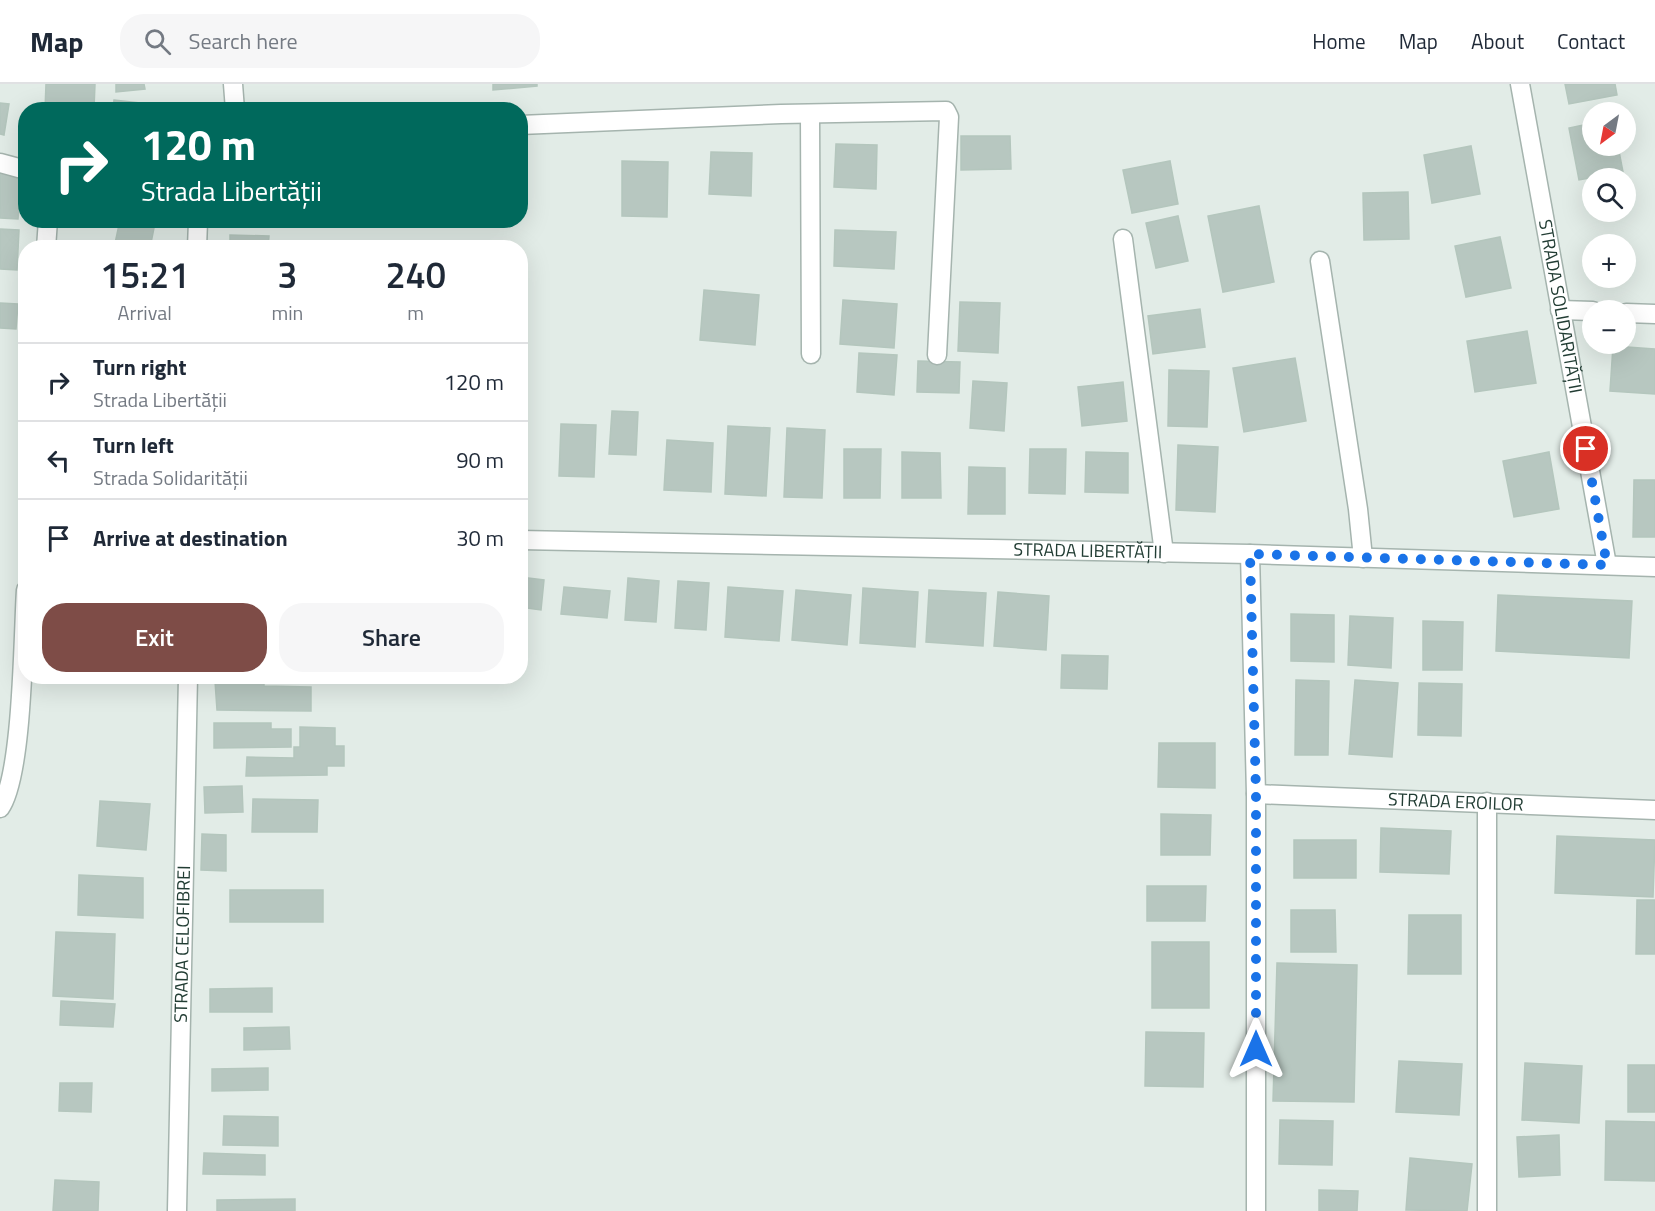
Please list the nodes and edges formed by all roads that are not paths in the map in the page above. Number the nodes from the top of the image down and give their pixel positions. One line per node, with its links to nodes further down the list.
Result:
1 (233, 84): 3 (street)
2 (1520, 84): 10 (street, STRADA SOLIDARITĂȚII)
3 (235, 102)
4 (810, 114): 5 (street); 14 (street); 15 (street)
5 (528, 125)
6 (0, 163): 7 (street)
7 (18, 168)
8 (1124, 239): 17 (street)
9 (1320, 261): 19 (street)
10 (1560, 310): 11 (street); 20 (street, STRADA SOLIDARITĂȚII)
11 (1582, 311)
12 (1636, 313): 13 (street)
13 (1655, 314)
14 (811, 354)
15 (937, 355)
16 (528, 540): 17 (street, STRADA LIBERTĂȚII)
17 (1164, 553): 18 (street, STRADA LIBERTĂȚII)
18 (1250, 554): 19 (street, STRADA LIBERTĂȚII); 24 (street)
19 (1363, 558): 20 (street, STRADA LIBERTĂȚII)
20 (1607, 565): 21 (street, STRADA LIBERTĂȚII)
21 (1655, 567)
22 (20, 684): 26 (street)
23 (188, 684): 28 (street, STRADA CELOFIBREI)
24 (1256, 794): 25 (street, STRADA EROILOR); 29 (street)
25 (1487, 802): 27 (street, STRADA EROILOR); 30 (street)
26 (0, 808)
27 (1655, 810)
28 (177, 1211)
29 (1256, 1211)
30 (1487, 1211)

